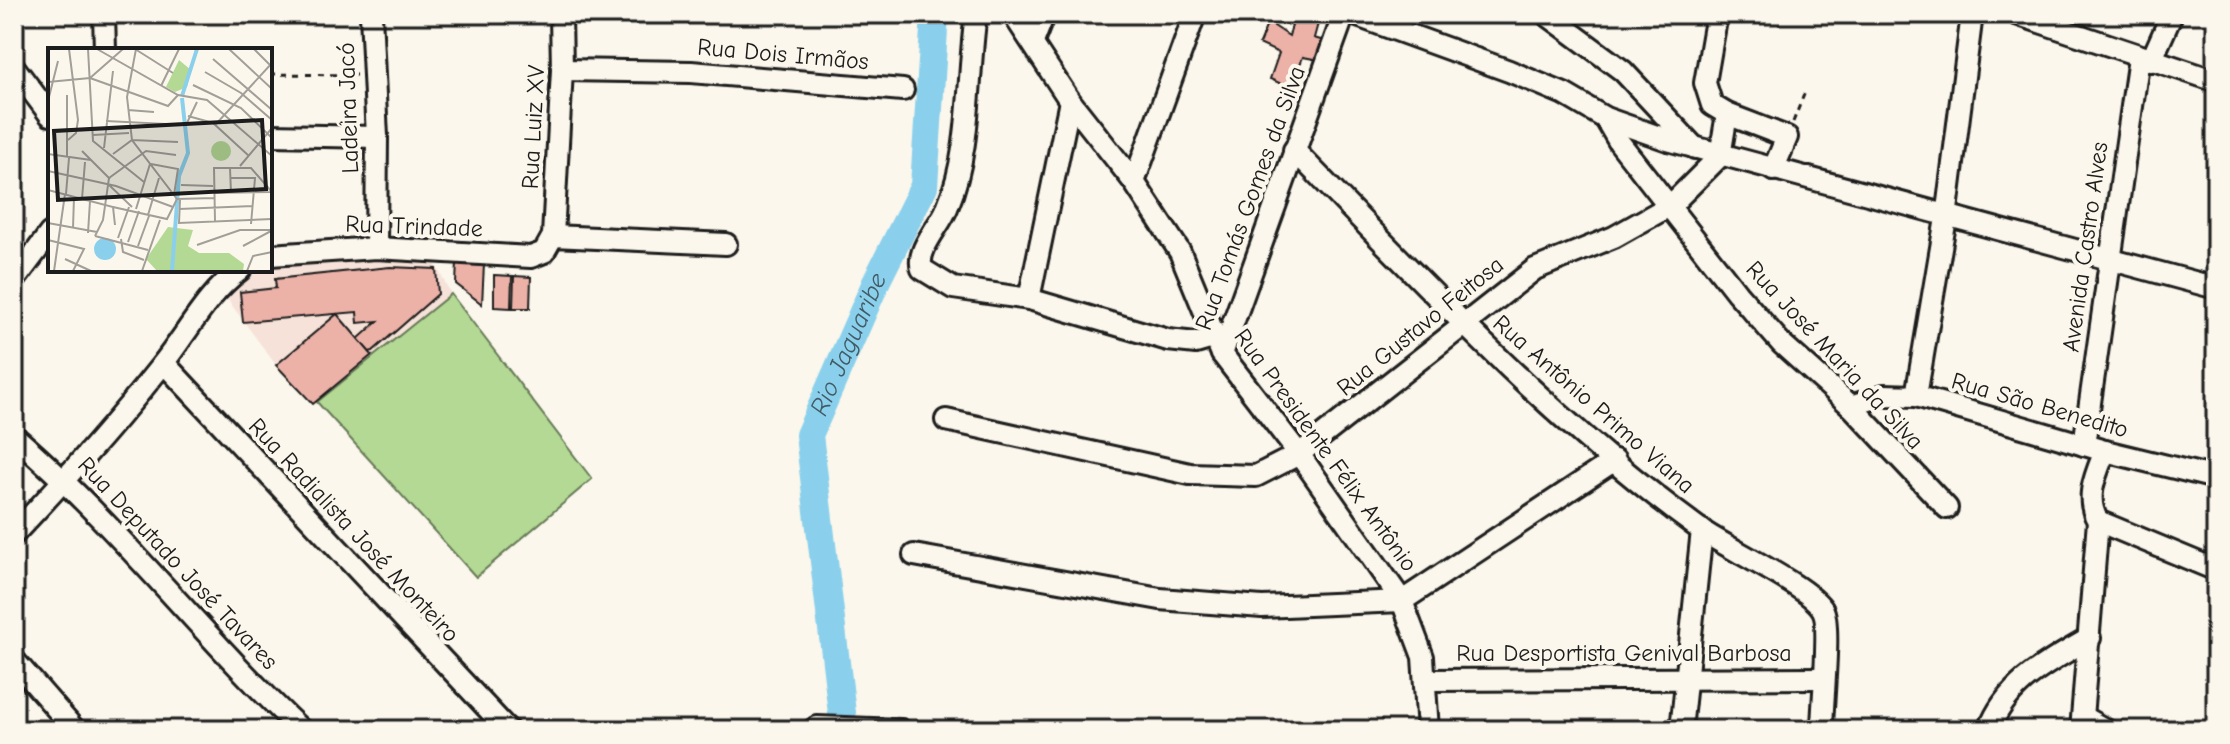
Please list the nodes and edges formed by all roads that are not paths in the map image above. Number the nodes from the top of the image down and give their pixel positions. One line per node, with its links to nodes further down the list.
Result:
1 (104, 14): 17 (street)
2 (371, 14): 28 (street, Ladeira Jacó)
3 (561, 14): 20 (street, Rua Luiz XV)
4 (976, 14): 45 (street)
5 (1013, 14): 16 (street, Rua Presidente Félix Antônio)
6 (1044, 14): 16 (street)
7 (1195, 14): 33 (street)
8 (1344, 14): 30 (street, Rua Tomás Gomes da Silva)
9 (1352, 14): 26 (street)
10 (1546, 14): 29 (street)
11 (1717, 14): 25 (street)
12 (1972, 14): 35 (street)
13 (2016, 14): 15 (street)
14 (2172, 14): 18 (street, Avenida Castro Alves)
15 (2060, 21): 18 (street)
16 (1033, 42): 23 (street, Rua Presidente Félix Antônio)
17 (105, 48)
18 (2145, 59): 21 (street); 41 (street, Avenida Castro Alves)
19 (14, 67): 24 (street)
20 (562, 70): 22 (street, Rua Dois Irmãos); 37 (street, Rua Luiz XV)
21 (2216, 81)
22 (903, 90)
23 (1070, 101): 33 (street, Rua Presidente Félix Antônio); 45 (street)
24 (48, 112)
25 (1727, 114): 31 (street); 32 (street)
26 (1605, 118): 29 (street); 34 (street, Rua José Maria da Silva)
27 (272, 135): 28 (street)
28 (377, 137): 39 (street, Ladeira Jacó)
29 (1695, 148): 31 (street)
30 (1294, 150): 46 (street, Rua Antônio Primo Viana); 47 (street, Rua Tomás Gomes da Silva)
31 (1720, 156): 32 (street); 34 (street, Rua Gustavo Feitosa)
32 (1773, 170): 35 (street)
33 (1134, 182): 47 (street, Rua Presidente Félix Antônio)
34 (1671, 205): 46 (street, Rua Gustavo Feitosa); 50 (street, Rua José Maria da Silva)
35 (1946, 218): 41 (street); 49 (street)
36 (48, 236): 43 (street)
37 (553, 239): 38 (street); 39 (street, Rua Trindade)
38 (726, 244)
39 (376, 248): 40 (street, Rua Trindade)
40 (272, 255)
41 (2108, 260): 44 (street); 53 (street, Avenida Castro Alves)
42 (238, 272): 48 (street)
43 (14, 281)
44 (2216, 288)
45 (1029, 299): 47 (street)
46 (1466, 326): 55 (street, Rua Gustavo Feitosa); 56 (street, Rua Antônio Primo Viana)
47 (1217, 346): 55 (street, Rua Presidente Félix Antônio)
48 (164, 363): 58 (street); 72 (street, Rua Radialista José Monteiro)
49 (1916, 396): 50 (street, Rua São Benedito); 53 (street, Rua São Benedito)
50 (1851, 406): 59 (street, Rua José Maria da Silva)
51 (946, 420): 55 (street, Rua Gustavo Feitosa)
52 (14, 436): 58 (street, Rua Deputado José Tavares)
53 (2084, 445): 54 (street, Rua São Benedito)
54 (2105, 451): 57 (street, Rua São Benedito); 60 (street)
55 (1299, 454): 65 (street, Rua Presidente Félix Antônio)
56 (1615, 460): 61 (street, Rua Antônio Primo Viana); 65 (street)
57 (2216, 478)
58 (66, 480): 62 (street); 76 (street, Rua Deputado José Tavares)
59 (1947, 508)
60 (2098, 521): 64 (street); 66 (street)
61 (1702, 530): 68 (street); 69 (street, Rua Antônio Primo Viana)
62 (14, 534)
63 (914, 555): 65 (street)
64 (2216, 570)
65 (1402, 601): 70 (street, Rua Presidente Félix Antônio)
66 (2090, 638): 71 (street); 82 (street)
67 (14, 660): 75 (street)
68 (1685, 677): 69 (street, Rua Desportista Genival Barbosa); 70 (street, Rua Desportista Genival Barbosa); 80 (street)
69 (1822, 678): 81 (street)
70 (1427, 680): 79 (street, Rua Presidente Félix Antônio)
71 (2082, 724): 83 (street)
72 (497, 727)
73 (835, 728): 74 (street); 77 (street)
74 (870, 729): 78 (street)
75 (75, 730)
76 (301, 730)
77 (813, 730)
78 (901, 730)
79 (1428, 730)
80 (1681, 730)
81 (1822, 730)
82 (1989, 730)
83 (2106, 730)

